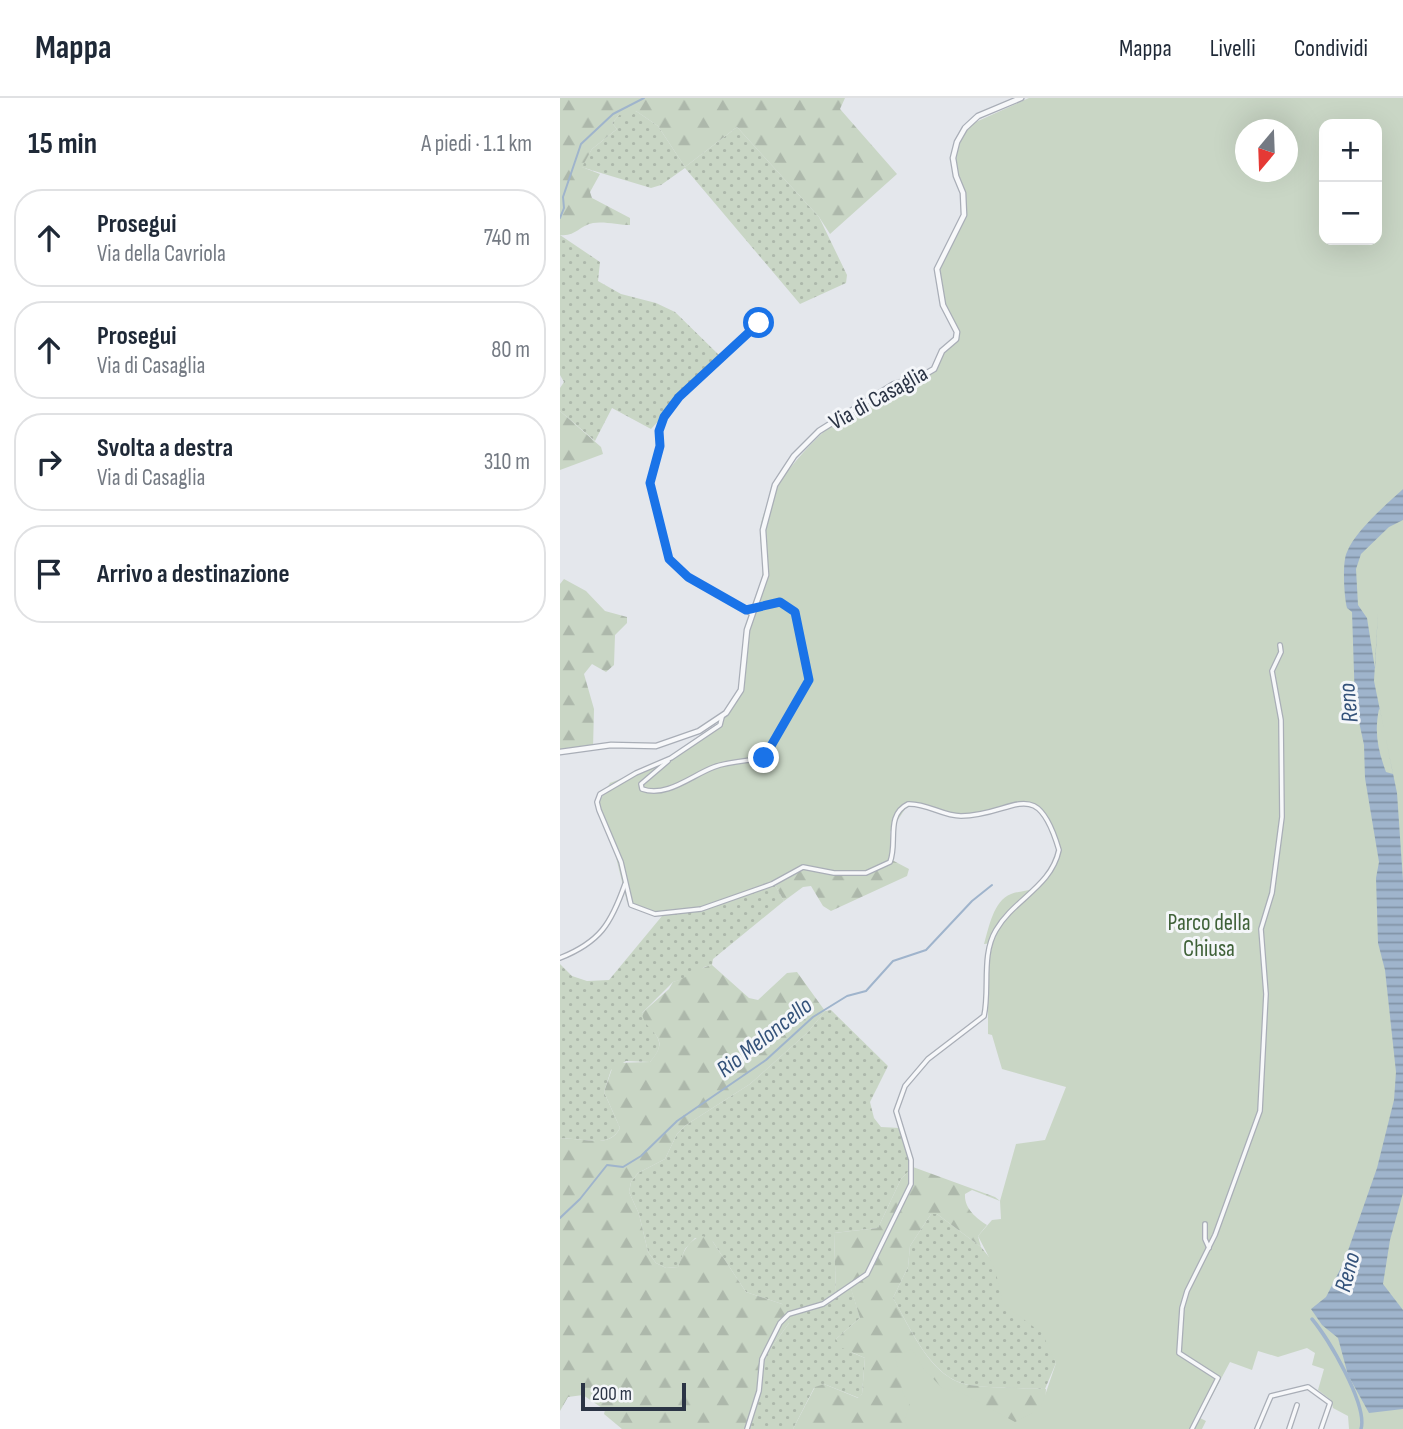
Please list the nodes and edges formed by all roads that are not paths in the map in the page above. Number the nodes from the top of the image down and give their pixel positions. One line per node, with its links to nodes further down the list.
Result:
1 (1021, 98): 3 (street, Via di Casaglia)
2 (765, 319): 4 (street)
3 (755, 607): 4 (street); 5 (street, Via di Casaglia); 10 (street)
4 (746, 610): 5 (street); 6 (street)
5 (753, 615): 6 (street, Via di Casaglia)
6 (749, 625): 8 (street, Via di Casaglia)
7 (1280, 645): 14 (street)
8 (722, 717): 9 (street, Via di Casaglia); 10 (street)
9 (560, 752)
10 (671, 758): 11 (street)
11 (625, 882): 12 (street); 16 (street)
12 (560, 958)
13 (1205, 1224): 14 (street)
14 (1209, 1248): 17 (street)
15 (1297, 1405): 19 (street)
16 (747, 1429)
17 (1192, 1429)
18 (1257, 1429): 20 (street)
19 (1289, 1429)
20 (1321, 1429)

